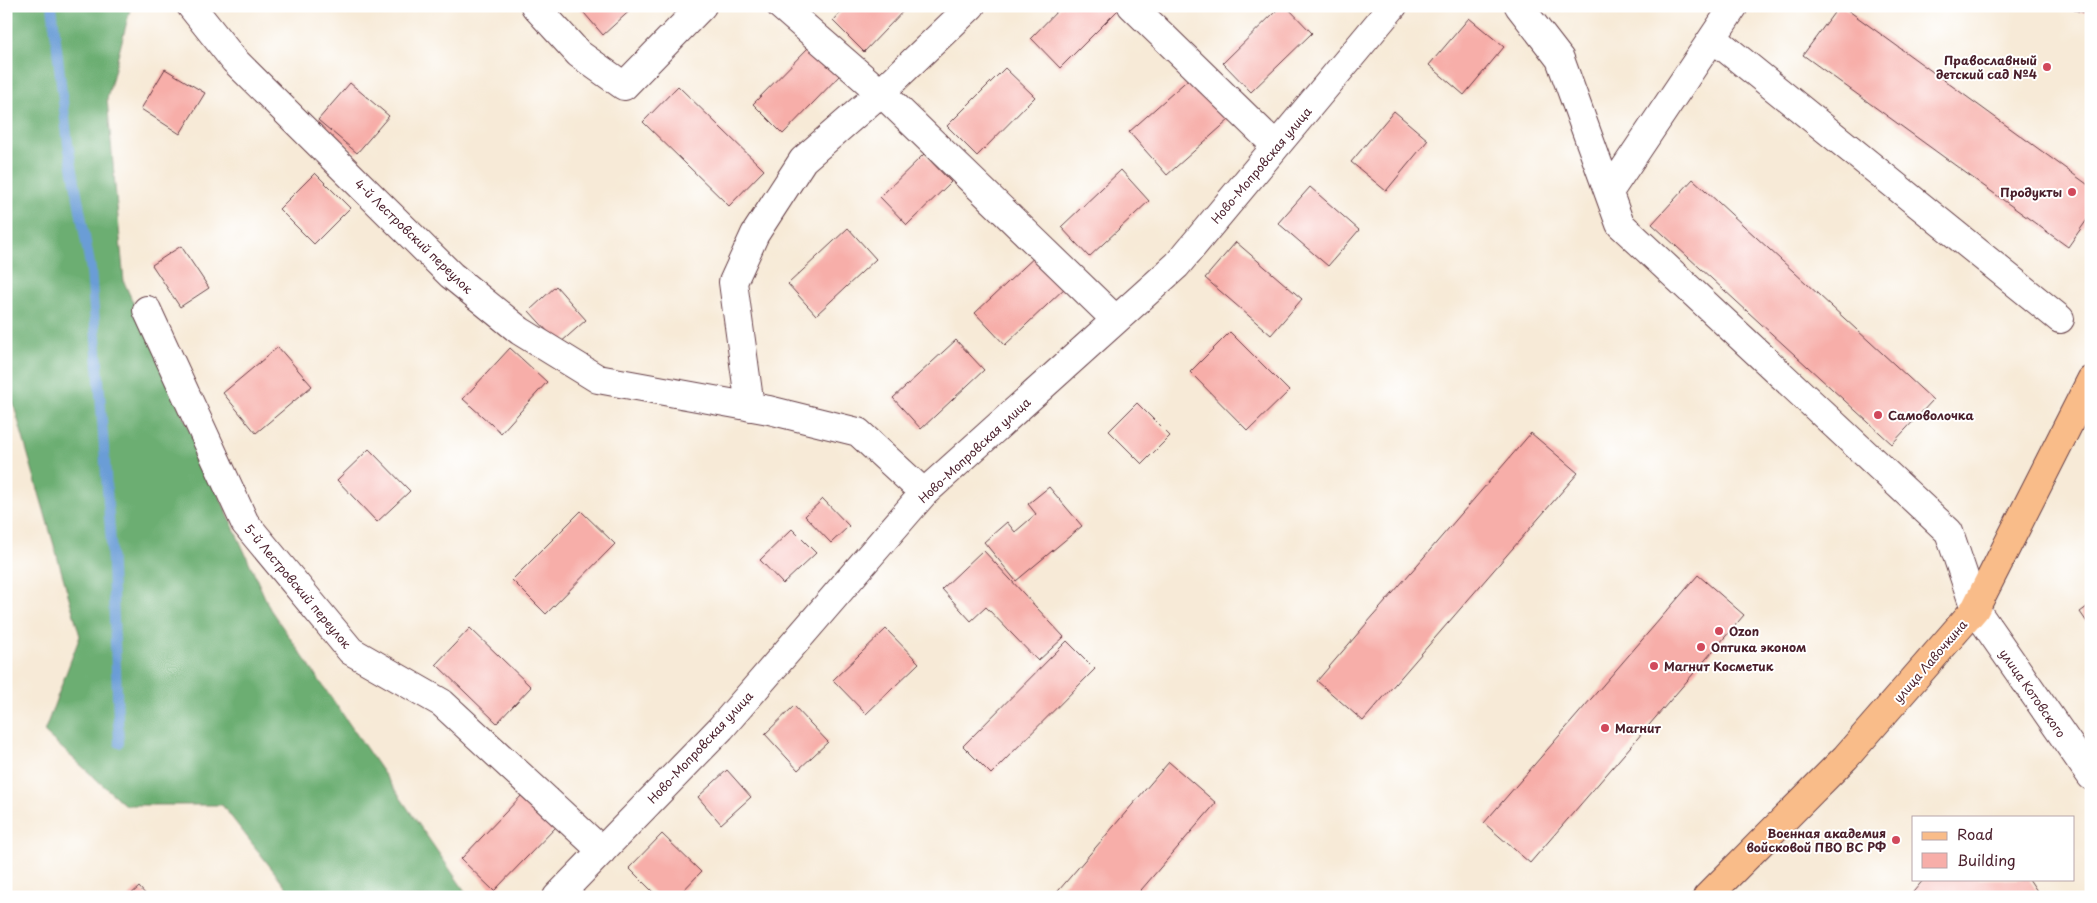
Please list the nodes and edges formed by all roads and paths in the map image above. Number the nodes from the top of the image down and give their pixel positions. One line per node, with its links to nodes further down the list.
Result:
1 (191, 6): 18 (street, 4-й Лестровский переулок)
2 (535, 6): 3 (street)
3 (702, 6)
4 (781, 6): 11 (street)
5 (971, 6): 11 (street)
6 (1132, 6): 12 (street)
7 (1393, 6): 12 (street, Ново-Мопровская улица)
8 (1519, 6): 13 (street, улица Котовского)
9 (1734, 6): 10 (street)
10 (1713, 38): 13 (street); 15 (street)
11 (880, 93): 16 (street); 18 (street)
12 (1276, 146): 16 (street, Ново-Мопровская улица)
13 (1609, 192): 20 (street, улица Котовского)
14 (147, 310): 22 (street, 5-й Лестровский переулок)
15 (2060, 319)
16 (1116, 320): 19 (street, Ново-Мопровская улица)
17 (2091, 380): 20 (main road, улица Лавочкина)
18 (750, 407): 19 (street, 4-й Лестровский переулок)
19 (924, 493): 22 (street, Ново-Мопровская улица)
20 (1975, 609): 21 (street, улица Котовского); 24 (main road, улица Лавочкина)
21 (2091, 776)
22 (602, 850): 23 (street, Ново-Мопровская улица)
23 (557, 897)
24 (1707, 897)

